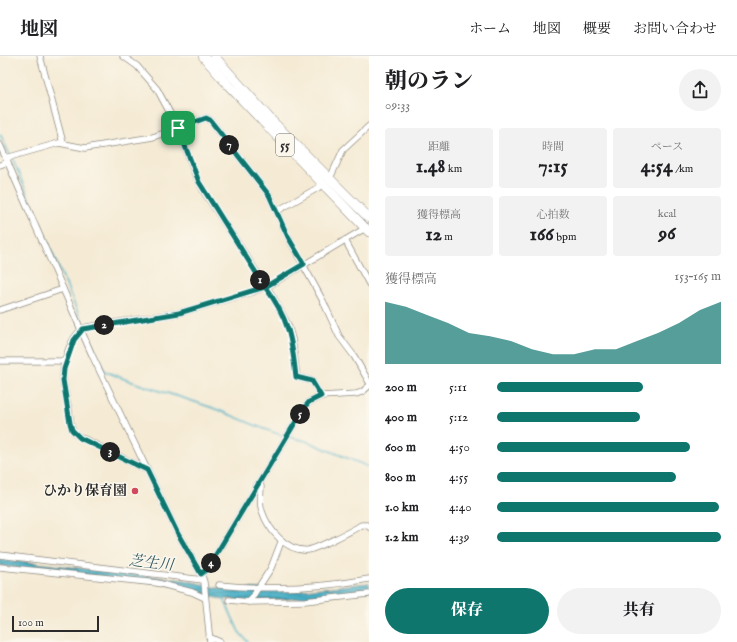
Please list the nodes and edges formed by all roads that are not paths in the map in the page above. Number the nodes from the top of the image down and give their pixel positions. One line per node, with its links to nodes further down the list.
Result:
1 (40, 56): 7 (street)
2 (123, 56): 6 (street)
3 (203, 56): 11 (highway, 55)
4 (214, 56): 11 (highway, 55)
5 (369, 126): 11 (street)
6 (178, 128): 7 (street); 12 (street); 18 (street)
7 (63, 143): 9 (street)
8 (0, 145): 9 (street)
9 (9, 158): 10 (street); 19 (street)
10 (0, 165)
11 (326, 182): 12 (street); 13 (highway, 55); 14 (highway, 55)
12 (277, 211): 16 (street)
13 (369, 218)
14 (368, 229): 15 (street)
15 (345, 240): 16 (street); 17 (street)
16 (304, 264): 18 (street); 24 (street)
17 (369, 284)
18 (265, 287): 21 (street); 26 (street)
19 (63, 289): 20 (street); 21 (street)
20 (0, 310)
21 (84, 329): 22 (street); 27 (street)
22 (66, 361): 23 (street); 27 (street)
23 (0, 362)
24 (369, 382)
25 (369, 386): 26 (street)
26 (321, 396): 28 (street)
27 (147, 470): 33 (street)
28 (257, 485): 30 (street); 33 (street)
29 (369, 527): 30 (street)
30 (281, 542): 36 (street)
31 (0, 556): 33 (street)
32 (0, 567): 38 (street)
33 (204, 575): 38 (street)
34 (369, 579): 36 (street)
35 (219, 585): 36 (street)
36 (258, 588): 40 (street)
37 (369, 594): 40 (street)
38 (205, 597): 41 (street)
39 (228, 600): 40 (street)
40 (250, 602)
41 (210, 639): 42 (street)
42 (220, 642)

